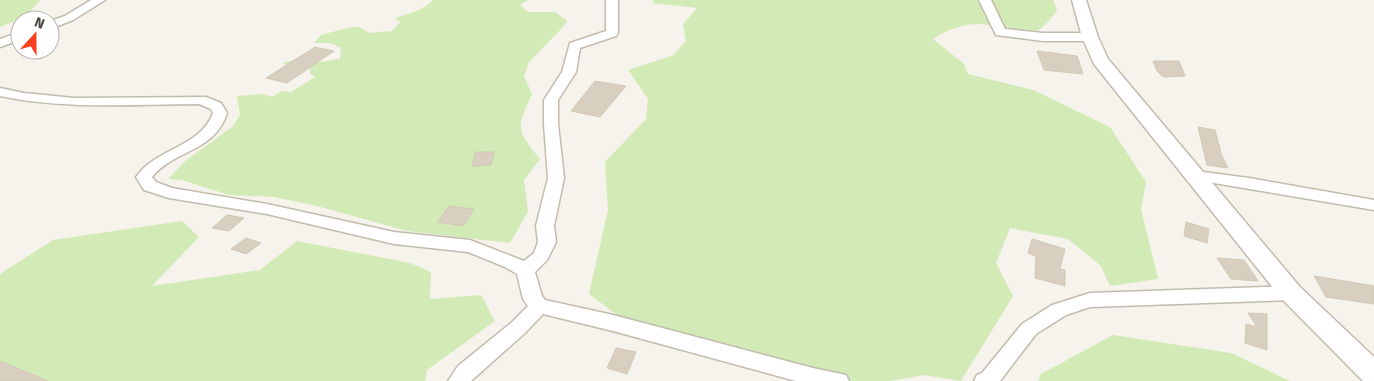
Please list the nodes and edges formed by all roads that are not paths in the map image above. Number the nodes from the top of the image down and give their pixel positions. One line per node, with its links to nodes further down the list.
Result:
1 (99, 0): 5 (street)
2 (612, 0): 10 (street)
3 (986, 0): 6 (street)
4 (1079, 0): 6 (street)
5 (60, 21)
6 (1090, 37): 8 (street)
7 (0, 92): 10 (street)
8 (1196, 176): 9 (street); 11 (street)
9 (1374, 204)
10 (525, 270): 12 (street)
11 (1291, 294): 13 (street); 16 (street)
12 (539, 306): 14 (street); 15 (street)
13 (1374, 374)
14 (459, 381)
15 (838, 381)
16 (985, 381)

